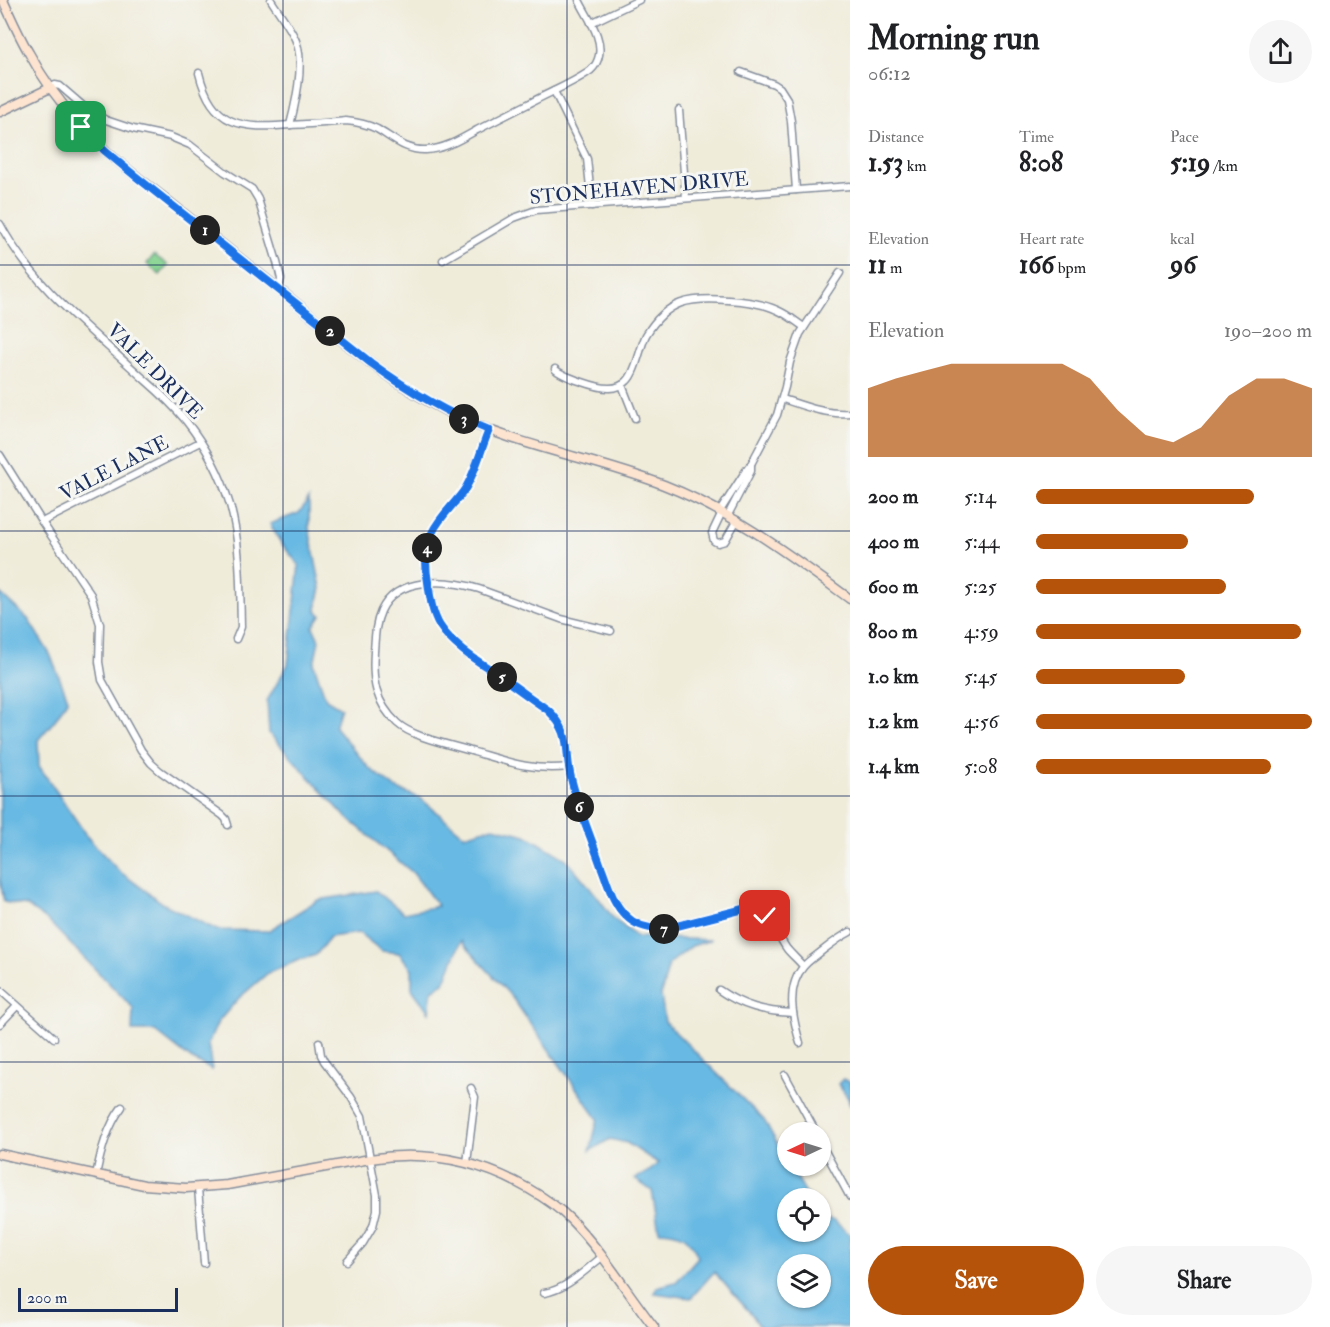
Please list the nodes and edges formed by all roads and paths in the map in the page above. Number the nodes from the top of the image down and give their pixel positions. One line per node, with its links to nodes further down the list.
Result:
1 (3, 0): 8 (main road)
2 (271, 0): 12 (street)
3 (579, 0): 5 (street)
4 (639, 0): 5 (street)
5 (591, 23): 9 (street)
6 (741, 72): 14 (street)
7 (199, 73): 12 (street)
8 (50, 88): 11 (main road); 20 (main road); 20 (street)
9 (554, 91): 12 (street); 16 (street)
10 (679, 110): 15 (street)
11 (0, 112)
12 (290, 125)
13 (850, 186): 14 (street, STONEHAVEN DRIVE)
14 (796, 190): 15 (street, STONEHAVEN DRIVE)
15 (686, 198): 16 (street, STONEHAVEN DRIVE)
16 (592, 206): 18 (street, STONEHAVEN DRIVE)
17 (0, 224): 28 (street, VALE DRIVE)
18 (442, 260)
19 (840, 273): 21 (street)
20 (279, 290): 27 (main road)
21 (804, 327): 23 (street); 24 (street)
22 (555, 369): 23 (street)
23 (622, 385): 26 (street)
24 (783, 399): 25 (street); 30 (street)
25 (850, 413)
26 (635, 418)
27 (489, 430): 30 (main road); 33 (street)
28 (200, 442): 32 (street, VALE LANE); 36 (street, VALE DRIVE)
29 (0, 455): 32 (street)
30 (723, 513): 31 (main road); 31 (street)
31 (737, 520): 34 (main road)
32 (42, 522): 38 (street)
33 (428, 583): 35 (street); 37 (street); 37 (street)
34 (850, 599)
35 (611, 631)
36 (236, 639)
37 (568, 767): 40 (street)
38 (228, 825)
39 (850, 932): 40 (street)
40 (804, 966): 44 (street)
41 (0, 990): 43 (street)
42 (718, 990): 44 (street)
43 (17, 1005): 45 (street); 46 (street)
44 (793, 1013): 48 (street)
45 (0, 1024)
46 (54, 1038)
47 (319, 1042): 54 (street)
48 (800, 1043)
49 (785, 1075): 52 (street)
50 (471, 1088): 56 (street)
51 (122, 1107): 57 (street)
52 (811, 1122)
53 (0, 1155): 57 (main road)
54 (370, 1160): 56 (main road); 58 (main road); 61 (street)
55 (831, 1162): 59 (street)
56 (467, 1163): 60 (main road)
57 (96, 1175): 58 (main road)
58 (198, 1188): 62 (street)
59 (850, 1197)
60 (602, 1257): 63 (street); 64 (main road)
61 (347, 1260)
62 (204, 1263)
63 (544, 1293)
64 (654, 1327)

